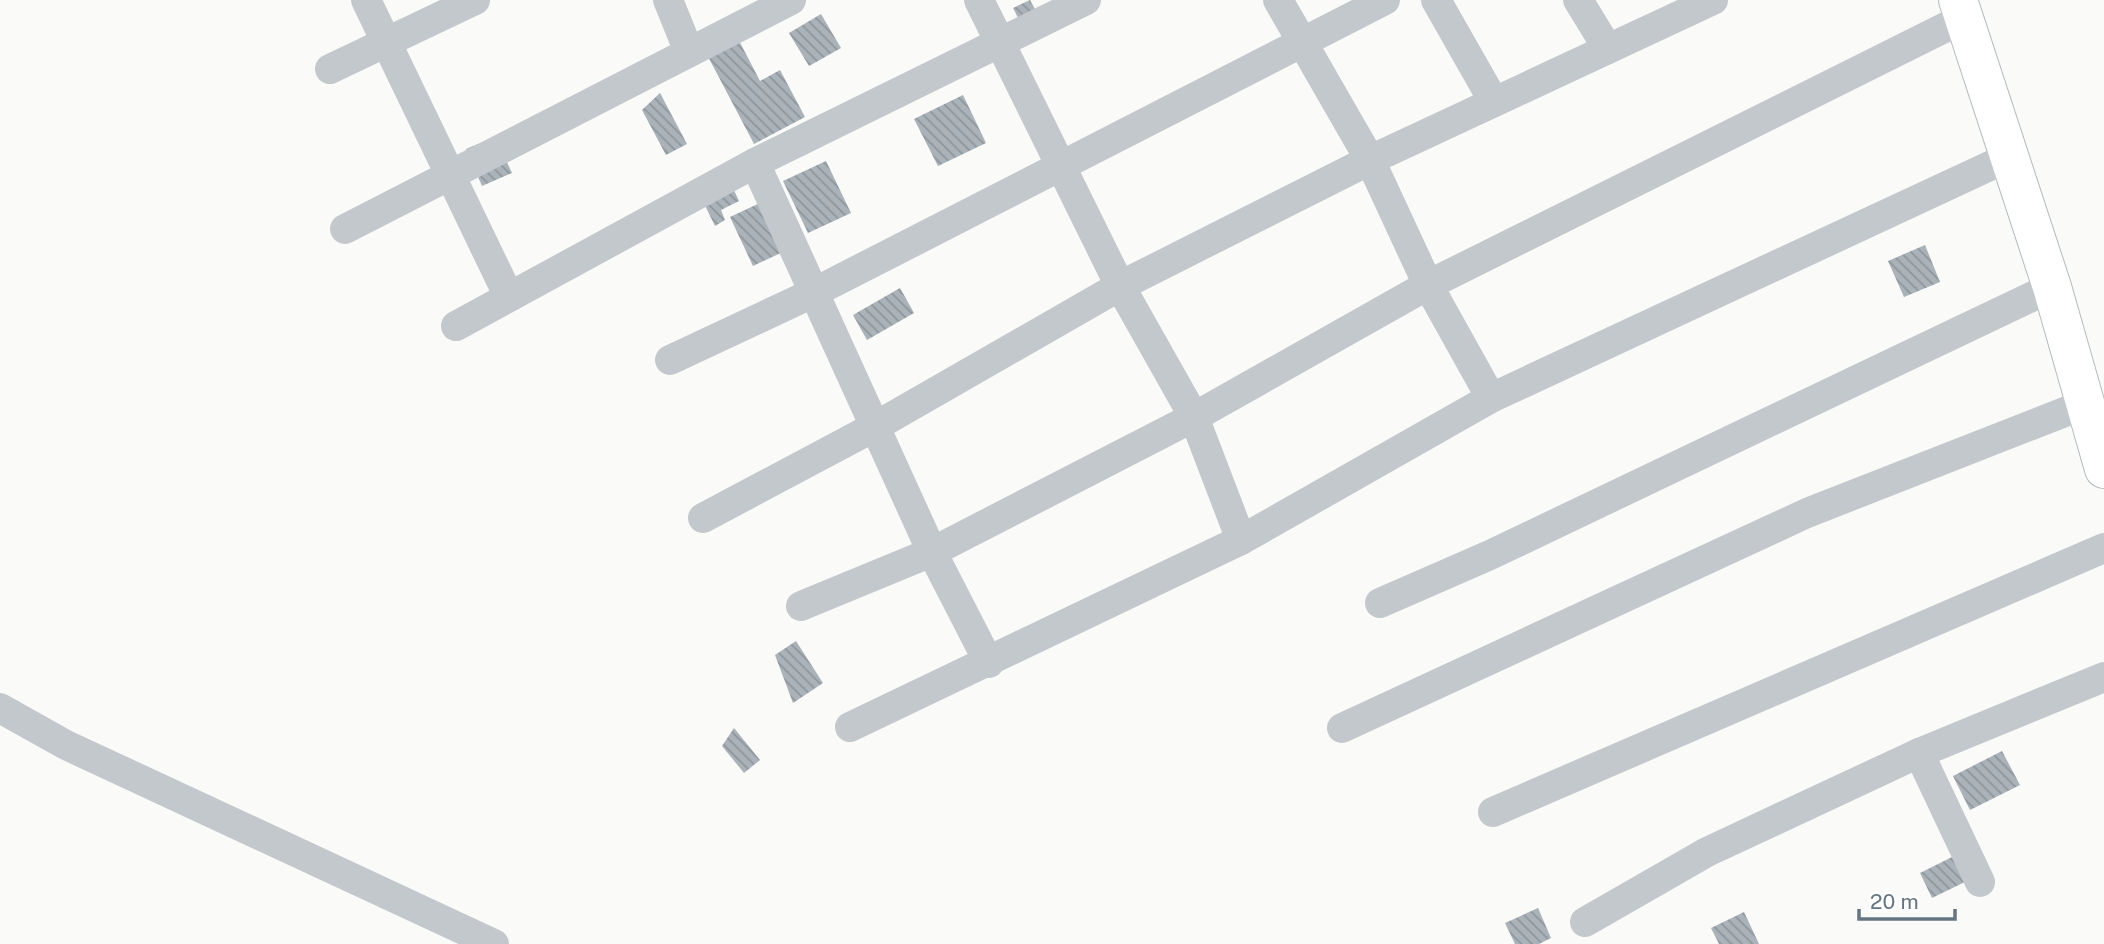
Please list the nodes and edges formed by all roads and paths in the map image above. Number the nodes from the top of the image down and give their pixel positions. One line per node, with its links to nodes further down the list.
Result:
1 (366, 0): 14 (street)
2 (475, 0): 14 (street)
3 (668, 0): 17 (street)
4 (791, 0): 17 (street)
5 (979, 0): 15 (street)
6 (1086, 0): 15 (street)
7 (1278, 0): 13 (street)
8 (1385, 0): 13 (street)
9 (1436, 0): 19 (street)
10 (1578, 0): 16 (street)
11 (1713, 0): 16 (street)
12 (1961, 9): 20 (main road); 26 (street)
13 (1302, 40): 21 (street); 23 (street)
14 (386, 43): 18 (street); 24 (street)
15 (1001, 44): 22 (street); 23 (street)
16 (1608, 49): 19 (street)
17 (689, 52): 24 (street)
18 (330, 69)
19 (1494, 102): 21 (street)
20 (2010, 157): 28 (main road); 33 (street)
21 (1370, 160): 26 (street); 27 (street)
22 (755, 163): 29 (street); 30 (street)
23 (1062, 163): 27 (street); 29 (street)
24 (452, 175): 25 (street); 30 (street)
25 (345, 229)
26 (1428, 285): 33 (street); 35 (street)
27 (1121, 286): 35 (street); 36 (street)
28 (2052, 287): 34 (main road); 42 (street)
29 (813, 293): 32 (street); 36 (street)
30 (509, 297): 31 (street)
31 (456, 326)
32 (670, 360)
33 (1490, 398): 39 (street)
34 (2085, 404): 37 (main road); 48 (street)
35 (1194, 417): 39 (street); 41 (street)
36 (876, 426): 38 (street); 41 (street)
37 (2104, 469)
38 (703, 518)
39 (1241, 540): 44 (street)
40 (2104, 548): 50 (street)
41 (932, 552): 43 (street); 44 (street)
42 (1380, 603)
43 (801, 606)
44 (989, 663): 47 (street)
45 (2104, 677): 49 (street)
46 (0, 708): 53 (street)
47 (850, 727)
48 (1342, 728)
49 (1919, 753): 51 (street); 52 (street)
50 (1493, 811)
51 (1980, 881)
52 (1586, 922)
53 (494, 944)

